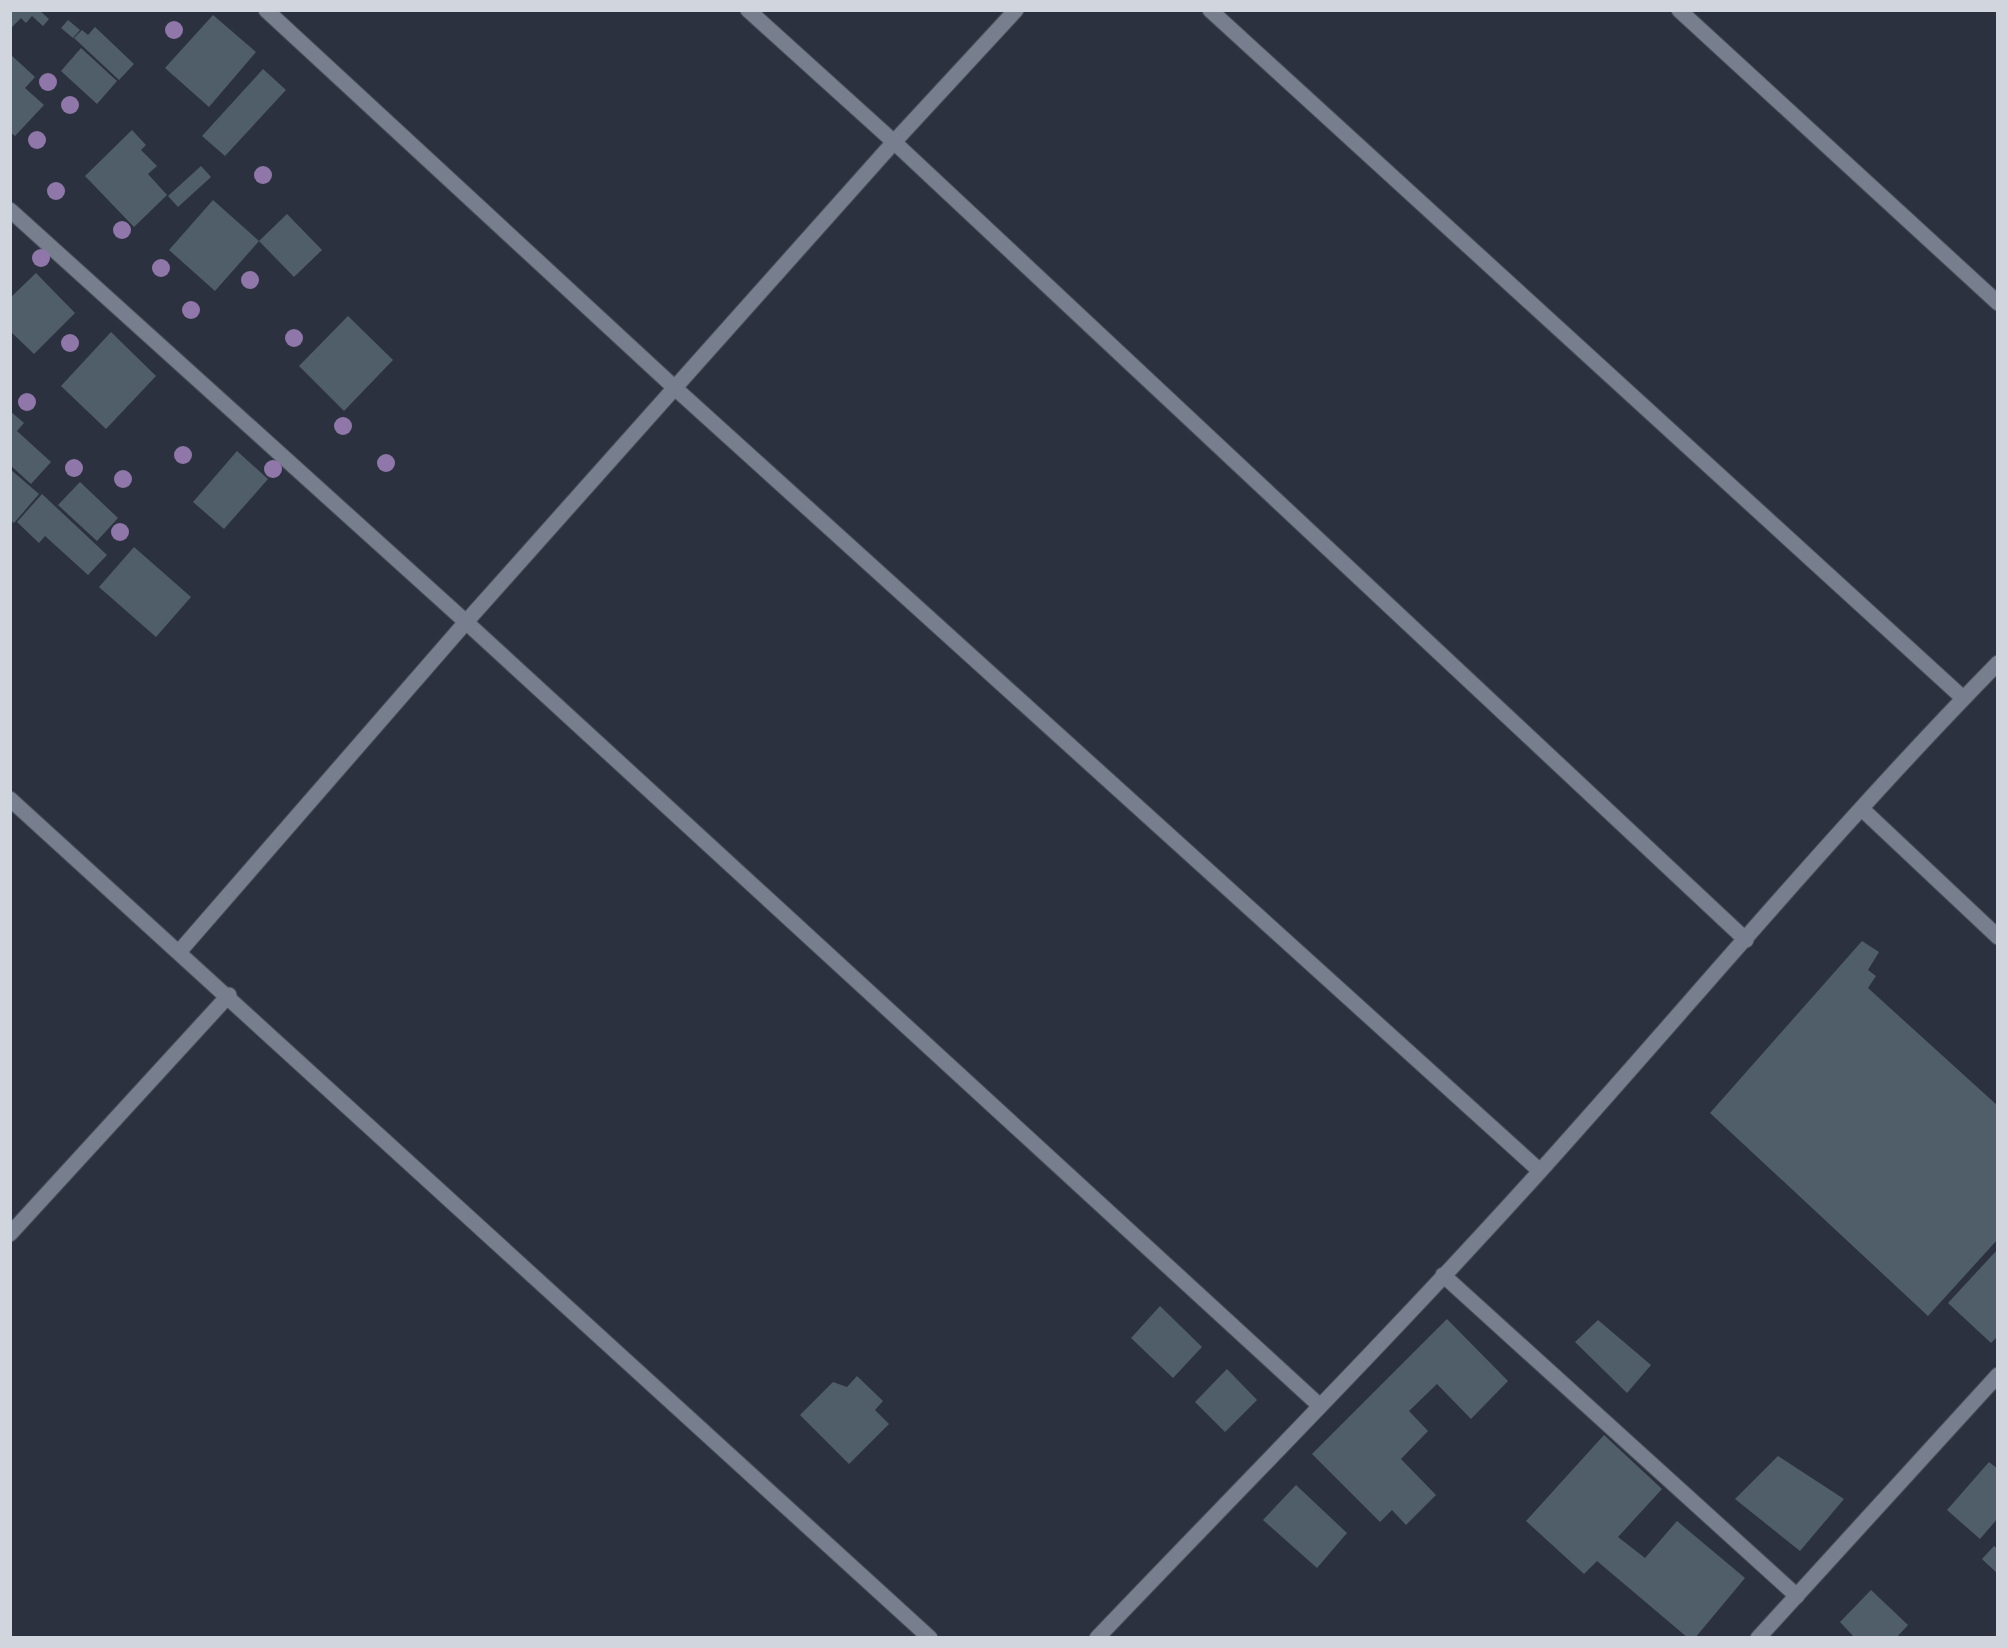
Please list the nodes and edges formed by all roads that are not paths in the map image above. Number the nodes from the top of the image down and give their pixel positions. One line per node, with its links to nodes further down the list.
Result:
1 (266, 10): 9 (street)
2 (747, 10): 6 (street)
3 (1016, 10): 6 (street)
4 (1210, 10): 12 (street)
5 (1678, 10): 8 (street)
6 (894, 142): 9 (street); 16 (street)
7 (10, 210): 10 (street)
8 (1998, 303)
9 (676, 389): 10 (street); 19 (street)
10 (466, 622): 17 (street); 23 (street)
11 (1998, 663): 12 (street)
12 (1964, 698): 14 (street)
13 (10, 799): 17 (street)
14 (1862, 809): 15 (street); 16 (street)
15 (1998, 937)
16 (1746, 939): 19 (street)
17 (179, 952): 18 (street)
18 (228, 995): 20 (street); 25 (street)
19 (1540, 1171): 21 (street)
20 (10, 1234)
21 (1443, 1275): 23 (street); 24 (street)
22 (1998, 1375): 24 (street)
23 (1320, 1406): 26 (street)
24 (1797, 1596): 27 (street)
25 (930, 1638)
26 (1097, 1638)
27 (1758, 1638)

